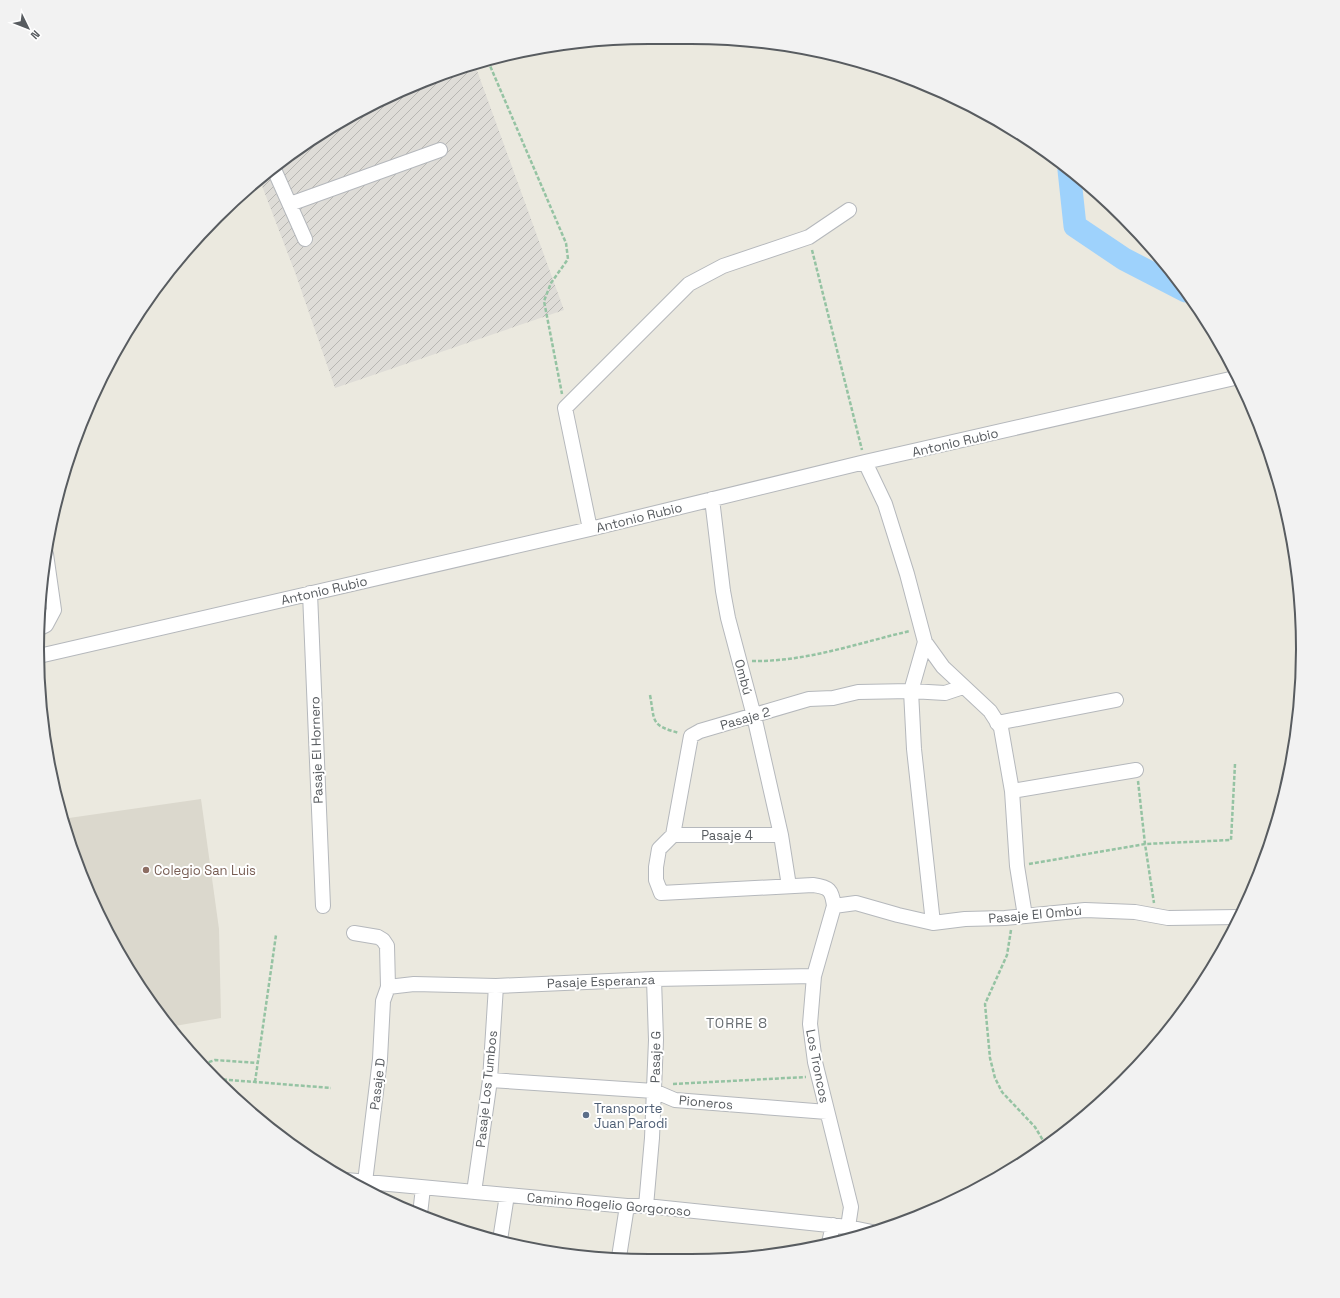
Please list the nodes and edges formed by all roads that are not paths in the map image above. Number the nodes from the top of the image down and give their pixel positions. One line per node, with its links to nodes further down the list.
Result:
1 (440, 150): 3 (street)
2 (276, 173): 3 (street)
3 (290, 204): 5 (street)
4 (849, 210): 9 (street)
5 (305, 239)
6 (1233, 378): 7 (street, Antonio Rubio)
7 (865, 462): 8 (street, Antonio Rubio); 13 (street)
8 (712, 499): 9 (street, Antonio Rubio); 18 (street, Ombú)
9 (590, 529): 11 (street, Antonio Rubio)
10 (49, 573): 12 (street)
11 (310, 593): 14 (street, Antonio Rubio); 25 (street, Pasaje El Hornero)
12 (45, 626)
13 (925, 642): 15 (street); 16 (street)
14 (44, 655)
15 (963, 687): 16 (street, Pasaje 2); 19 (street)
16 (911, 691): 18 (street, Pasaje 2); 29 (street)
17 (1116, 700): 19 (street)
18 (754, 716): 22 (street, Pasaje 2); 23 (street, Ombú)
19 (997, 723): 21 (street)
20 (1136, 770): 21 (street)
21 (1012, 791): 27 (street)
22 (673, 835): 23 (street, Pasaje 4); 24 (street)
23 (781, 835): 24 (street, Ombú)
24 (790, 886): 26 (street)
25 (323, 906)
26 (834, 906): 29 (street, Pasaje El Ombú); 31 (street, Los Troncos)
27 (1019, 917): 28 (street, Pasaje El Ombú); 29 (street, Pasaje El Ombú)
28 (1234, 917)
29 (932, 923)
30 (354, 933): 34 (street, Pasaje D)
31 (814, 976): 32 (street, Pasaje Esperanza); 37 (street, Los Troncos)
32 (654, 979): 33 (street, Pasaje Esperanza); 36 (street, Pasaje G)
33 (496, 986): 34 (street, Pasaje Esperanza); 35 (street, Pasaje Los Tumbos)
34 (388, 987): 38 (street, Pasaje D)
35 (490, 1080): 36 (street, Pioneros); 40 (street, Pasaje Los Tumbos)
36 (654, 1091): 37 (street, Pioneros); 43 (street, Pasaje G)
37 (827, 1112): 46 (street, Los Troncos)
38 (365, 1182): 39 (street, Camino Rogelio Gorgoroso)
39 (423, 1188): 40 (street, Camino Rogelio Gorgoroso); 44 (street)
40 (474, 1192): 41 (street, Camino Rogelio Gorgoroso)
41 (507, 1195): 42 (street, Camino Rogelio Gorgoroso); 48 (street)
42 (627, 1206): 43 (street, Camino Rogelio Gorgoroso); 50 (street)
43 (646, 1206): 45 (street, Camino Rogelio Gorgoroso)
44 (421, 1209)
45 (833, 1225): 46 (street, Camino Rogelio Gorgoroso); 49 (street)
46 (848, 1227): 47 (street, Camino Rogelio Gorgoroso)
47 (860, 1229)
48 (501, 1235)
49 (830, 1237)
50 (620, 1253)

